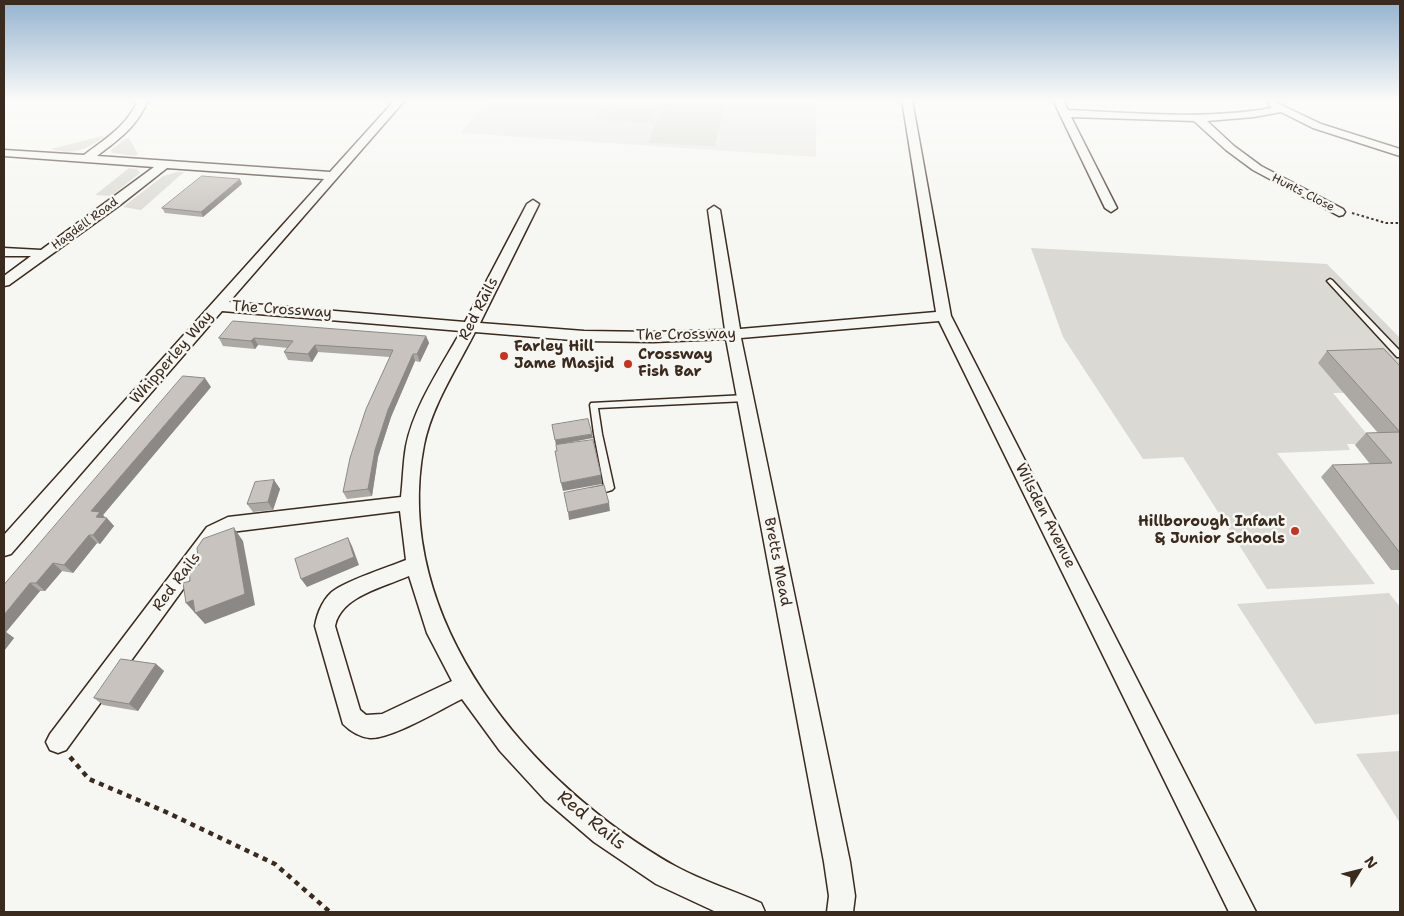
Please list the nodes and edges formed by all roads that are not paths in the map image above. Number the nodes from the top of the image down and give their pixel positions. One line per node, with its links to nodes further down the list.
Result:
1 (107, 143): 9 (street)
2 (363, 143): 11 (street, Whipperley Way)
3 (914, 143): 21 (street, Wilsden Avenue)
4 (1079, 143): 13 (street)
5 (1224, 143): 15 (street, Hunts Close)
6 (1368, 143): 8 (street)
7 (4, 153): 9 (street)
8 (1400, 153)
9 (87, 158): 10 (street)
10 (164, 164): 11 (street); 17 (street, Hagdell Road)
11 (334, 176): 20 (street, Whipperley Way)
12 (533, 204): 22 (street, Red Rails)
13 (1111, 208)
14 (714, 210): 23 (street, Bretts Mead)
15 (1340, 212)
16 (4, 252): 17 (street)
17 (43, 254): 19 (street, Hagdell Road)
18 (1330, 281): 24 (lane)
19 (4, 282)
20 (218, 306): 22 (street, The Crossway); 28 (street, Whipperley Way)
21 (944, 316): 23 (street, The Crossway); 34 (street, Wilsden Avenue)
22 (470, 327): 23 (street, The Crossway); 27 (street, Red Rails)
23 (733, 334): 25 (street, Bretts Mead)
24 (1400, 355)
25 (746, 398): 26 (lane); 33 (street, Bretts Mead)
26 (584, 493)
27 (408, 503): 29 (street, Red Rails); 31 (street, Red Rails)
28 (4, 548)
29 (416, 564): 30 (street, Red Rails); 30 (street)
30 (465, 686): 32 (street, Red Rails)
31 (58, 742)
32 (752, 912)
33 (840, 912)
34 (1243, 912)

